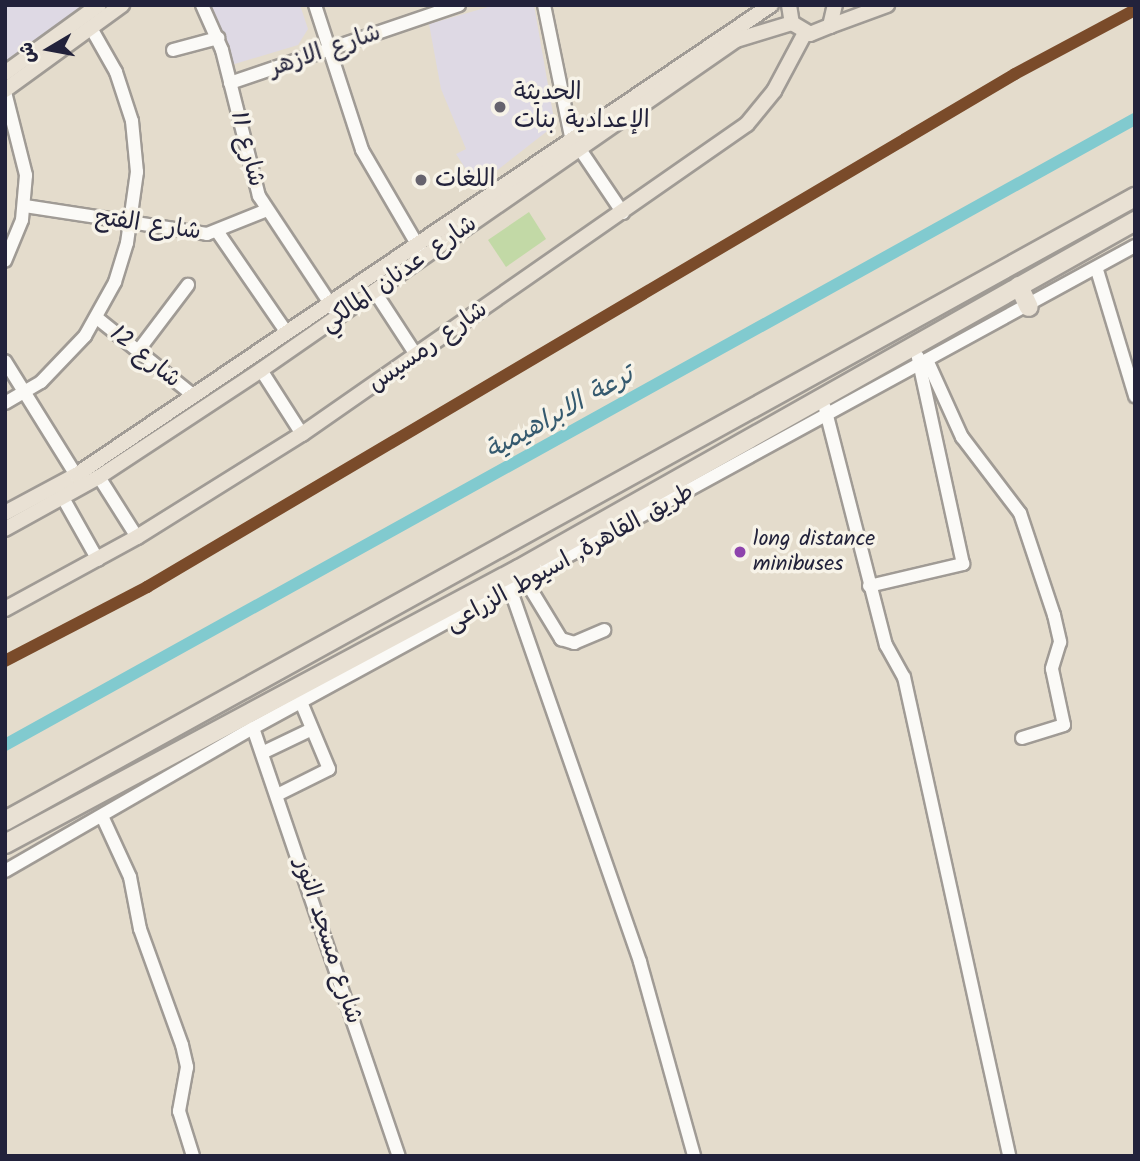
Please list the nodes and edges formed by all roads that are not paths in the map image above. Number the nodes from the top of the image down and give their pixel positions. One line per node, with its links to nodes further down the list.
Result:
1 (99, 5): 19 (main road)
2 (122, 5): 14 (main road)
3 (202, 5): 16 (street, شارع 11)
4 (315, 5): 17 (street)
5 (459, 5): 11 (street, شارع الازهر)
6 (544, 5): 22 (street)
7 (771, 5): 22 (main road, شارع عدنان المالكي)
8 (789, 5): 12 (main road)
9 (835, 5): 13 (main road)
10 (887, 5): 13 (main road)
11 (429, 10): 17 (street, شارع الازهر)
12 (792, 23): 15 (main road); 23 (main road, شارع عدنان المالكي)
13 (830, 26): 15 (main road)
14 (90, 28): 21 (main road); 29 (street)
15 (805, 33): 27 (main road, شارع رمسيس)
16 (218, 38): 18 (street); 20 (street, شارع 11)
17 (330, 49): 20 (street, شارع الازهر); 31 (street)
18 (173, 50)
19 (5, 73)
20 (230, 83): 26 (street, شارع 11)
21 (5, 91): 25 (street)
22 (571, 136): 23 (street); 31 (main road, شارع عدنان المالكي)
23 (577, 150): 27 (street); 33 (main road, شارع عدنان المالكي)
24 (1135, 197): 62 (highway, طريق القاهرة, اسيوط الزراعى)
25 (25, 206): 29 (street, شارع الفتح); 34 (street)
26 (267, 210): 30 (street, شارع الفتح); 39 (street, شارع 11)
27 (623, 213): 45 (main road, شارع رمسيس)
28 (1135, 221): 37 (highway, طريق القاهرة, اسيوط الزراعى)
29 (131, 223): 30 (street, شارع الفتح); 42 (street)
30 (219, 234): 43 (street)
31 (416, 243): 33 (street); 39 (main road, شارع عدنان المالكي)
32 (1135, 246): 35 (street, طريق القاهرة, اسيوط الزراعى)
33 (425, 257): 38 (main road, شارع عدنان المالكي)
34 (5, 261)
35 (1097, 270): 40 (street, طريق القاهرة, اسيوط الزراعى); 51 (street)
36 (188, 285): 44 (street)
37 (1019, 286): 40 (highway); 46 (highway, طريق القاهرة, اسيوط الزراعى)
38 (375, 292): 41 (main road, شارع عدنان المالكي); 45 (street)
39 (330, 303): 41 (street, شارع 11); 43 (main road, شارع عدنان المالكي)
40 (1029, 307): 46 (street, طريق القاهرة, اسيوط الزراعى)
41 (340, 317): 48 (main road, شارع عدنان المالكي)
42 (97, 318): 44 (street, شارع 12); 49 (street)
43 (287, 333): 50 (main road, شارع عدنان المالكي)
44 (138, 351): 50 (street, شارع 12)
45 (416, 355): 55 (main road, شارع رمسيس)
46 (921, 356): 52 (highway, طريق القاهرة, اسيوط الزراعى); 54 (street, طريق القاهرة, اسيوط الزراعى); 65 (street); 71 (street)
47 (5, 361): 49 (street)
48 (261, 370): 55 (street); 56 (main road, شارع عدنان المالكي)
49 (25, 393): 53 (street); 57 (street)
50 (194, 396): 57 (main road, شارع عدنان المالكي)
51 (1135, 396)
52 (822, 398): 54 (street); 64 (highway, طريق القاهرة, اسيوط الزراعى)
53 (5, 402)
54 (827, 416): 64 (street, طريق القاهرة, اسيوط الزراعى); 65 (street)
55 (302, 434): 61 (main road, شارع رمسيس)
56 (99, 477): 57 (main road, شارع عدنان المالكي); 61 (street)
57 (80, 481): 58 (main road, شارع عدنان المالكي); 59 (main road, شارع عدنان المالكي)
58 (63, 498): 60 (main road, شارع عدنان المالكي); 63 (street)
59 (5, 513)
60 (5, 529)
61 (137, 537): 63 (main road, شارع رمسيس)
62 (508, 548): 64 (highway); 73 (highway, طريق القاهرة, اسيوط الزراعى)
63 (98, 560): 66 (main road, شارع رمسيس)
64 (519, 581): 67 (street); 68 (street, طريق القاهرة, اسيوط الزراعى); 75 (highway, طريق القاهرة, اسيوط الزراعى); 82 (street)
65 (869, 586): 83 (street)
66 (5, 609)
67 (604, 630)
68 (301, 702): 69 (street, طريق القاهرة, اسيوط الزراعى); 70 (street)
69 (253, 728): 72 (street, شارع مسجد النور); 76 (street, طريق القاهرة, اسيوط الزراعى)
70 (312, 729): 72 (street); 74 (street)
71 (1022, 738)
72 (262, 753): 74 (street, شارع مسجد النور)
73 (68, 786): 75 (highway); 77 (highway, طريق القاهرة, اسيوط الزراعى)
74 (277, 795): 81 (street, شارع مسجد النور)
75 (78, 806): 78 (highway, طريق القاهرة, اسيوط الزراعى)
76 (102, 816): 79 (street, طريق القاهرة, اسيوط الزراعى); 80 (street)
77 (5, 821)
78 (5, 844)
79 (5, 871)
80 (193, 1156)
81 (399, 1156)
82 (694, 1156)
83 (1009, 1156)

